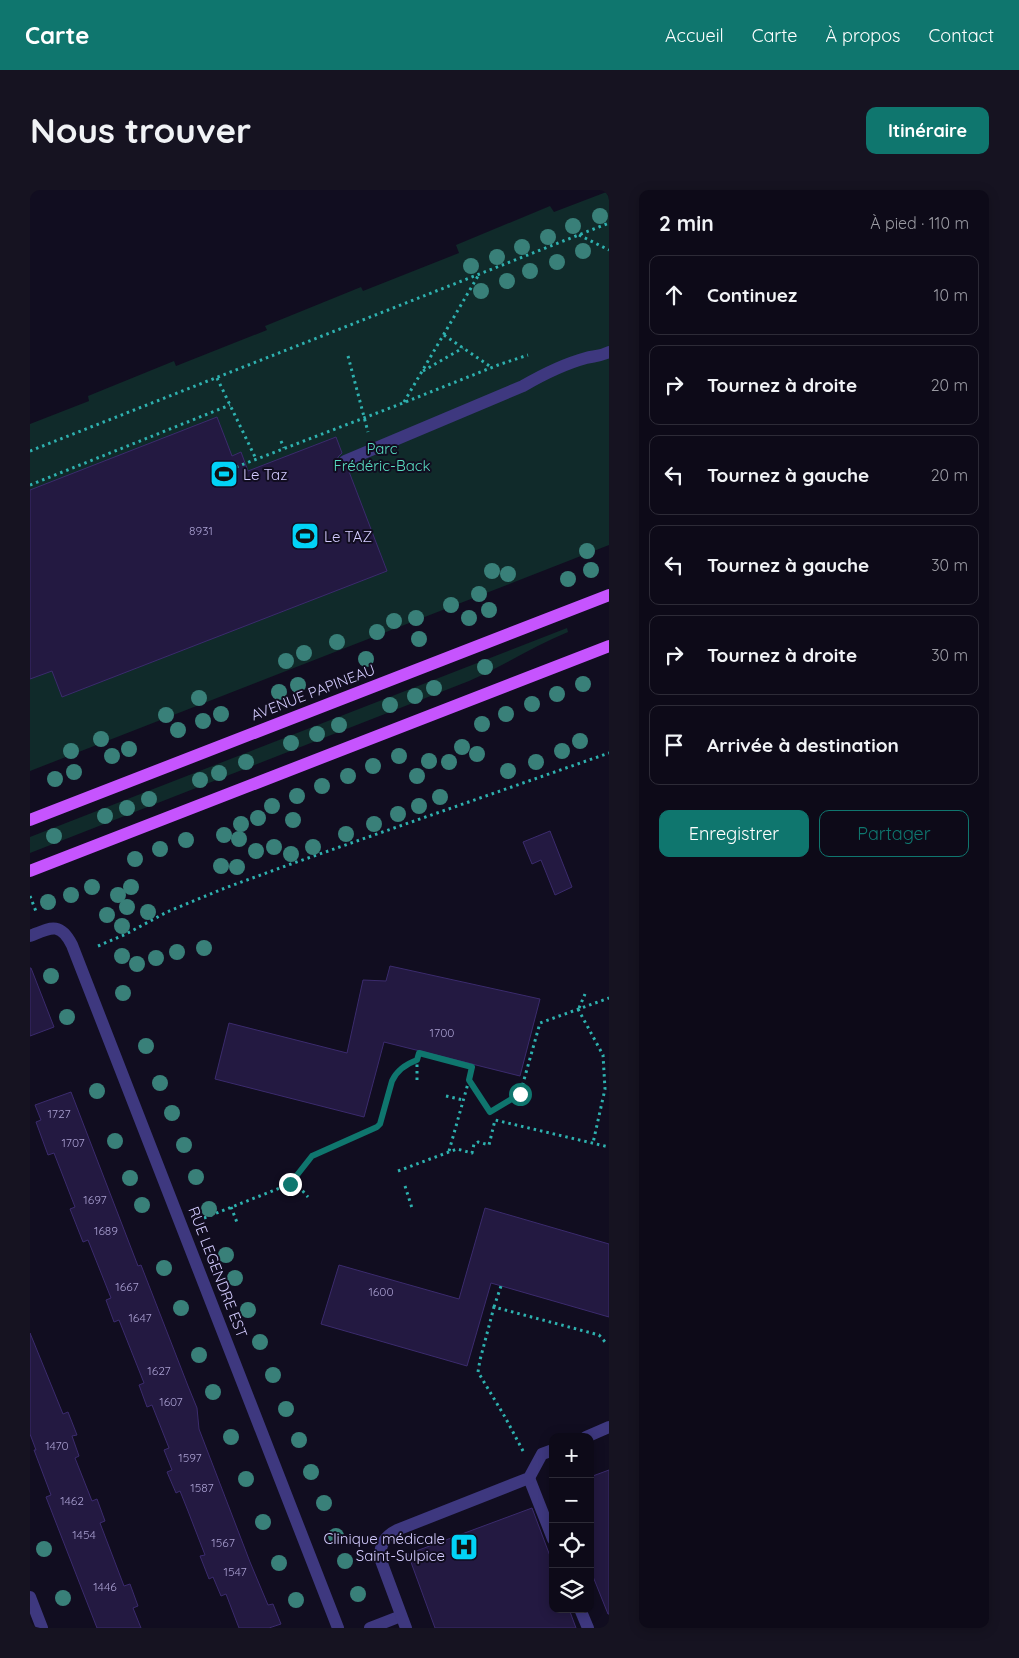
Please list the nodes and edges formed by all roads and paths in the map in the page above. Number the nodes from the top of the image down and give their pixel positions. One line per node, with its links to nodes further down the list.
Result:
1 (609, 223): 2 (path)
2 (579, 235): 3 (path); 4 (path)
3 (609, 250)
4 (479, 275): 5 (path); 12 (path)
5 (444, 335): 6 (path); 11 (path)
6 (463, 348): 10 (path); 11 (path)
7 (609, 352): 21 (street)
8 (528, 355): 10 (path)
9 (348, 356): 15 (path)
10 (492, 367): 13 (path)
11 (422, 371): 13 (path)
12 (217, 378): 14 (path); 19 (path)
13 (403, 403): 15 (path)
14 (230, 405): 20 (path); 23 (path)
15 (363, 418): 16 (path); 18 (path)
16 (370, 440)
17 (281, 441): 18 (path)
18 (284, 448): 20 (path)
19 (30, 451)
20 (256, 459): 22 (path)
21 (345, 461)
22 (236, 467)
23 (30, 485)
24 (609, 595): 27 (main road, AVENUE PAPINEAU)
25 (609, 646): 28 (main road)
26 (609, 754): 32 (path)
27 (30, 820)
28 (30, 870)
29 (30, 896): 30 (path)
30 (37, 914)
31 (30, 936): 67 (street, RUE LEGENDRE EST)
32 (98, 946)
33 (585, 994): 35 (path)
34 (609, 998): 35 (path)
35 (578, 1009): 41 (path); 43 (path)
36 (417, 1060): 37 (path); 38 (path); 47 (path)
37 (417, 1080)
38 (469, 1080): 40 (path); 41 (path)
39 (446, 1096): 40 (path)
40 (463, 1100): 45 (path)
41 (490, 1112): 42 (path)
42 (495, 1120): 43 (path); 45 (path)
43 (592, 1143): 44 (path)
44 (609, 1147)
45 (449, 1151): 46 (path)
46 (398, 1171)
47 (294, 1181): 49 (path); 50 (path)
48 (405, 1186): 51 (path)
49 (308, 1197)
50 (231, 1207): 52 (path); 53 (path)
51 (412, 1208)
52 (204, 1218)
53 (238, 1225)
54 (500, 1286): 55 (path)
55 (494, 1307): 56 (path); 59 (path)
56 (606, 1343)
57 (609, 1427): 58 (street)
58 (594, 1434)
59 (521, 1446)
60 (549, 1451): 61 (street)
61 (529, 1478): 62 (street); 65 (street)
62 (549, 1529)
63 (30, 1597): 66 (street)
64 (582, 1613): 70 (street)
65 (401, 1616): 68 (street); 69 (street)
66 (42, 1628)
67 (338, 1628)
68 (370, 1628)
69 (406, 1628)
70 (588, 1628)

